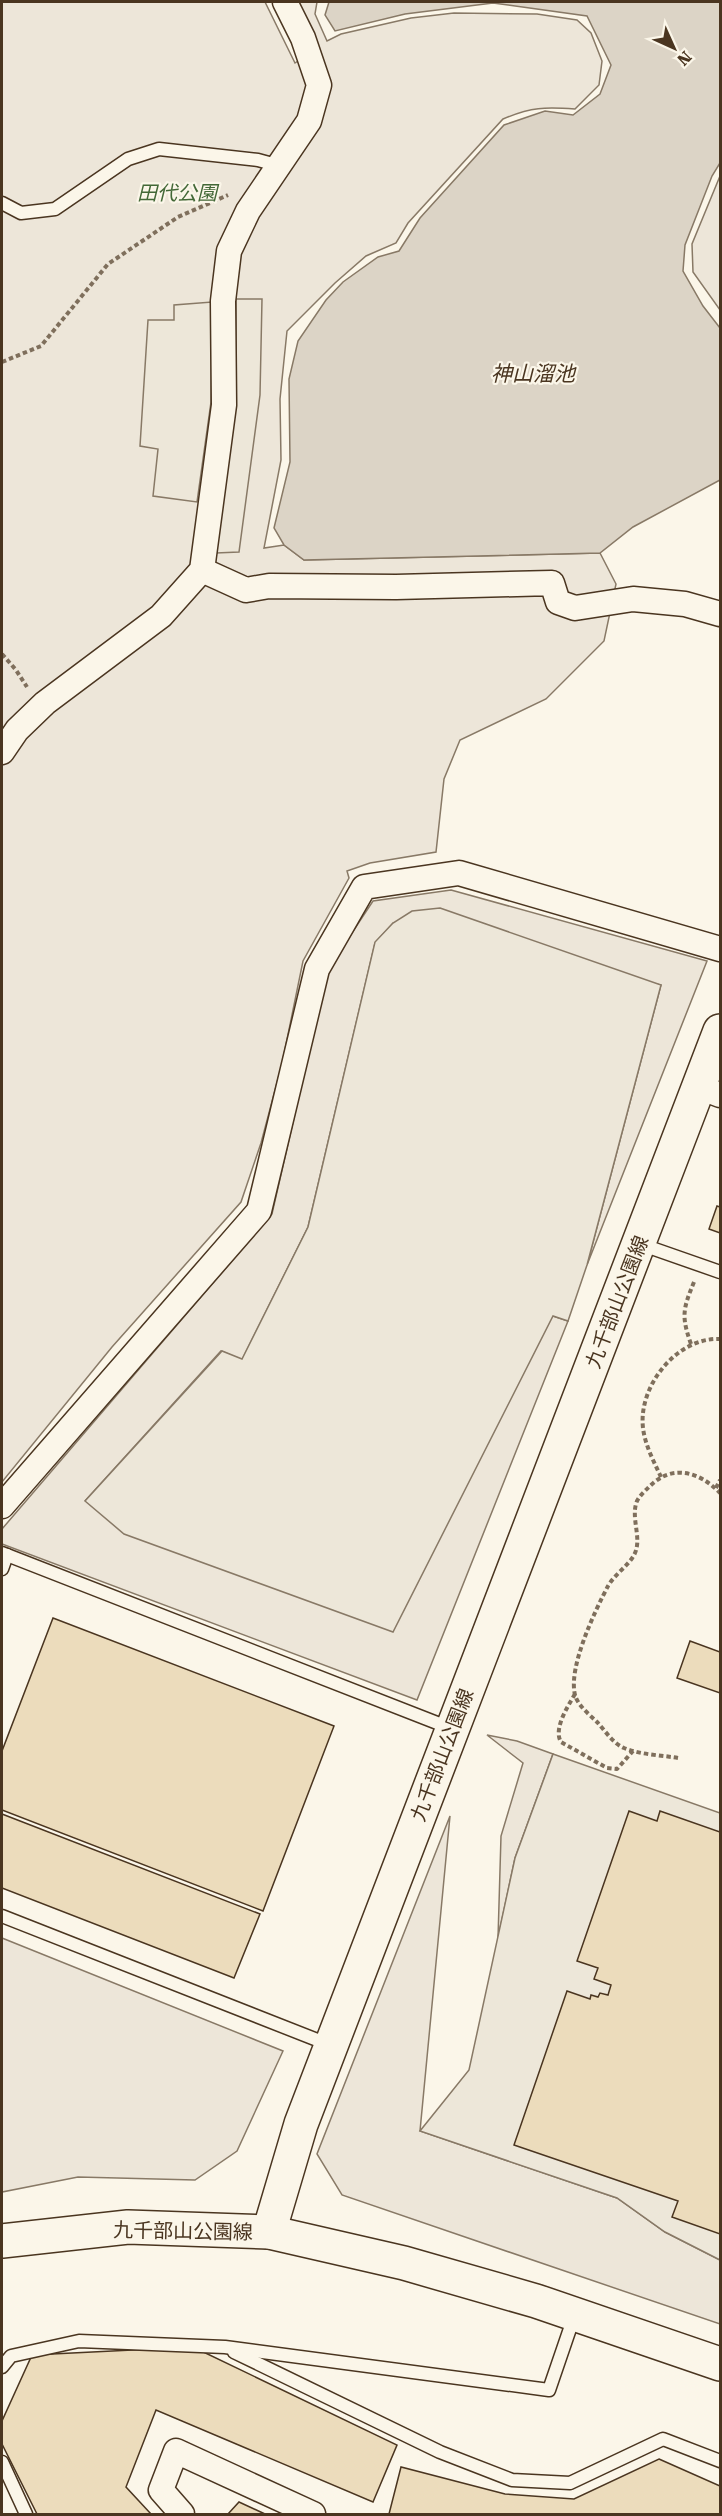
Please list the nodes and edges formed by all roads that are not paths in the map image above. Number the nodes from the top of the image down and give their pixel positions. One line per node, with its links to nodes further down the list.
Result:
1 (285, 2): 2 (street)
2 (280, 166): 3 (lane); 4 (street)
3 (2, 203)
4 (202, 570): 5 (street); 6 (street)
5 (720, 614)
6 (2, 752)
7 (720, 949): 12 (street)
8 (720, 1031): 9 (main road, 九千部山公園線)
9 (710, 1091): 10 (main road, 九千部山公園線)
10 (639, 1244): 11 (lane); 15 (main road, 九千部山公園線)
11 (720, 1272)
12 (2, 1506)
13 (4, 1554): 14 (lane); 15 (lane)
14 (2, 1569)
15 (452, 1729): 17 (main road, 九千部山公園線)
16 (2, 1916): 17 (lane)
17 (331, 2045): 18 (main road, 九千部山公園線)
18 (269, 2232): 19 (main road, 九千部山公園線); 20 (main road)
19 (2, 2241)
20 (575, 2314): 21 (lane); 22 (main road)
21 (225, 2347): 23 (lane); 24 (lane)
22 (720, 2364)
23 (2, 2367)
24 (720, 2461)
25 (2, 2462): 26 (lane)
26 (26, 2514)
27 (182, 2514): 28 (street)
28 (313, 2514)

